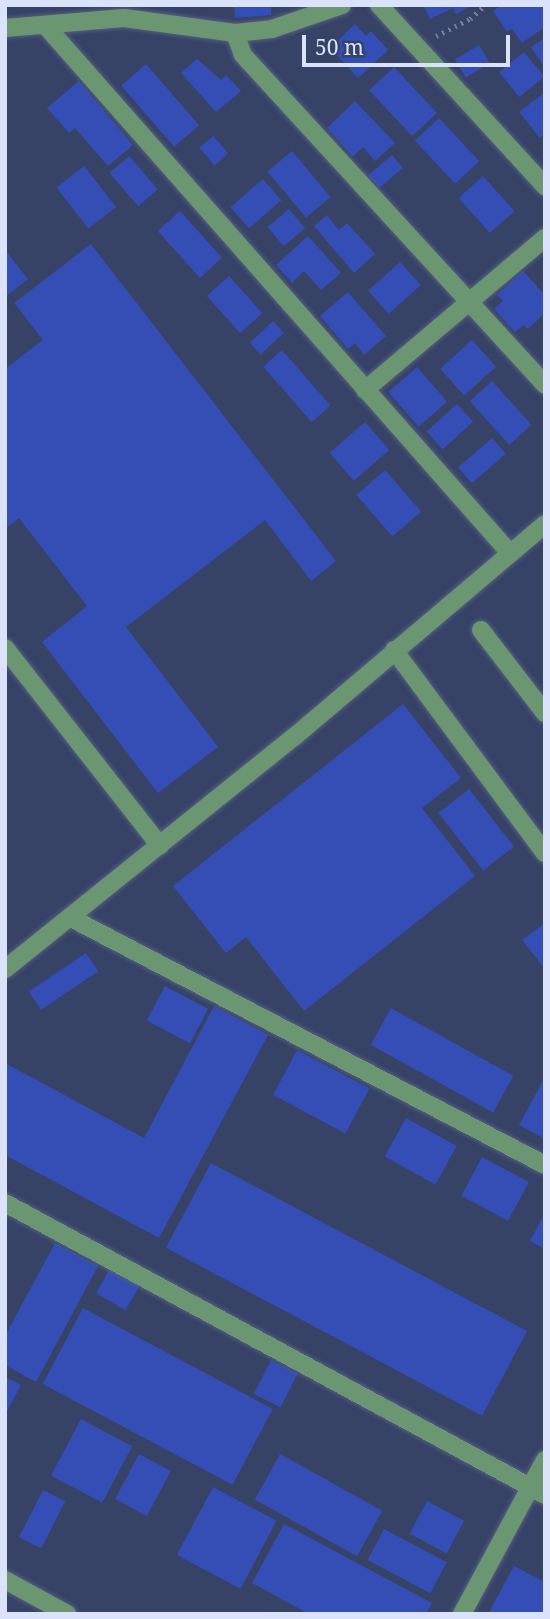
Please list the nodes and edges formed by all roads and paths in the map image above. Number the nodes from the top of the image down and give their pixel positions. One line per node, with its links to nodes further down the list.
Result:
1 (342, 5): 7 (street)
2 (379, 5): 8 (street)
3 (485, 5): 8 (path)
4 (113, 11): 5 (street); 7 (street)
5 (45, 25): 6 (street); 13 (street)
6 (5, 29)
7 (235, 33): 11 (street)
8 (417, 46): 9 (street)
9 (545, 186)
10 (545, 238): 11 (street)
11 (467, 301): 12 (street); 13 (street)
12 (545, 385)
13 (365, 390): 15 (street)
14 (545, 524): 15 (street)
15 (509, 552): 18 (street)
16 (481, 630): 19 (street)
17 (5, 648): 20 (street)
18 (394, 650): 20 (street); 21 (street)
19 (545, 713)
20 (160, 846): 22 (street)
21 (545, 853)
22 (71, 918): 23 (street); 24 (street)
23 (5, 969)
24 (545, 1165)
25 (5, 1203): 27 (street)
26 (545, 1460): 27 (street)
27 (537, 1492): 30 (street)
28 (5, 1580): 29 (street)
29 (67, 1614)
30 (462, 1614)

